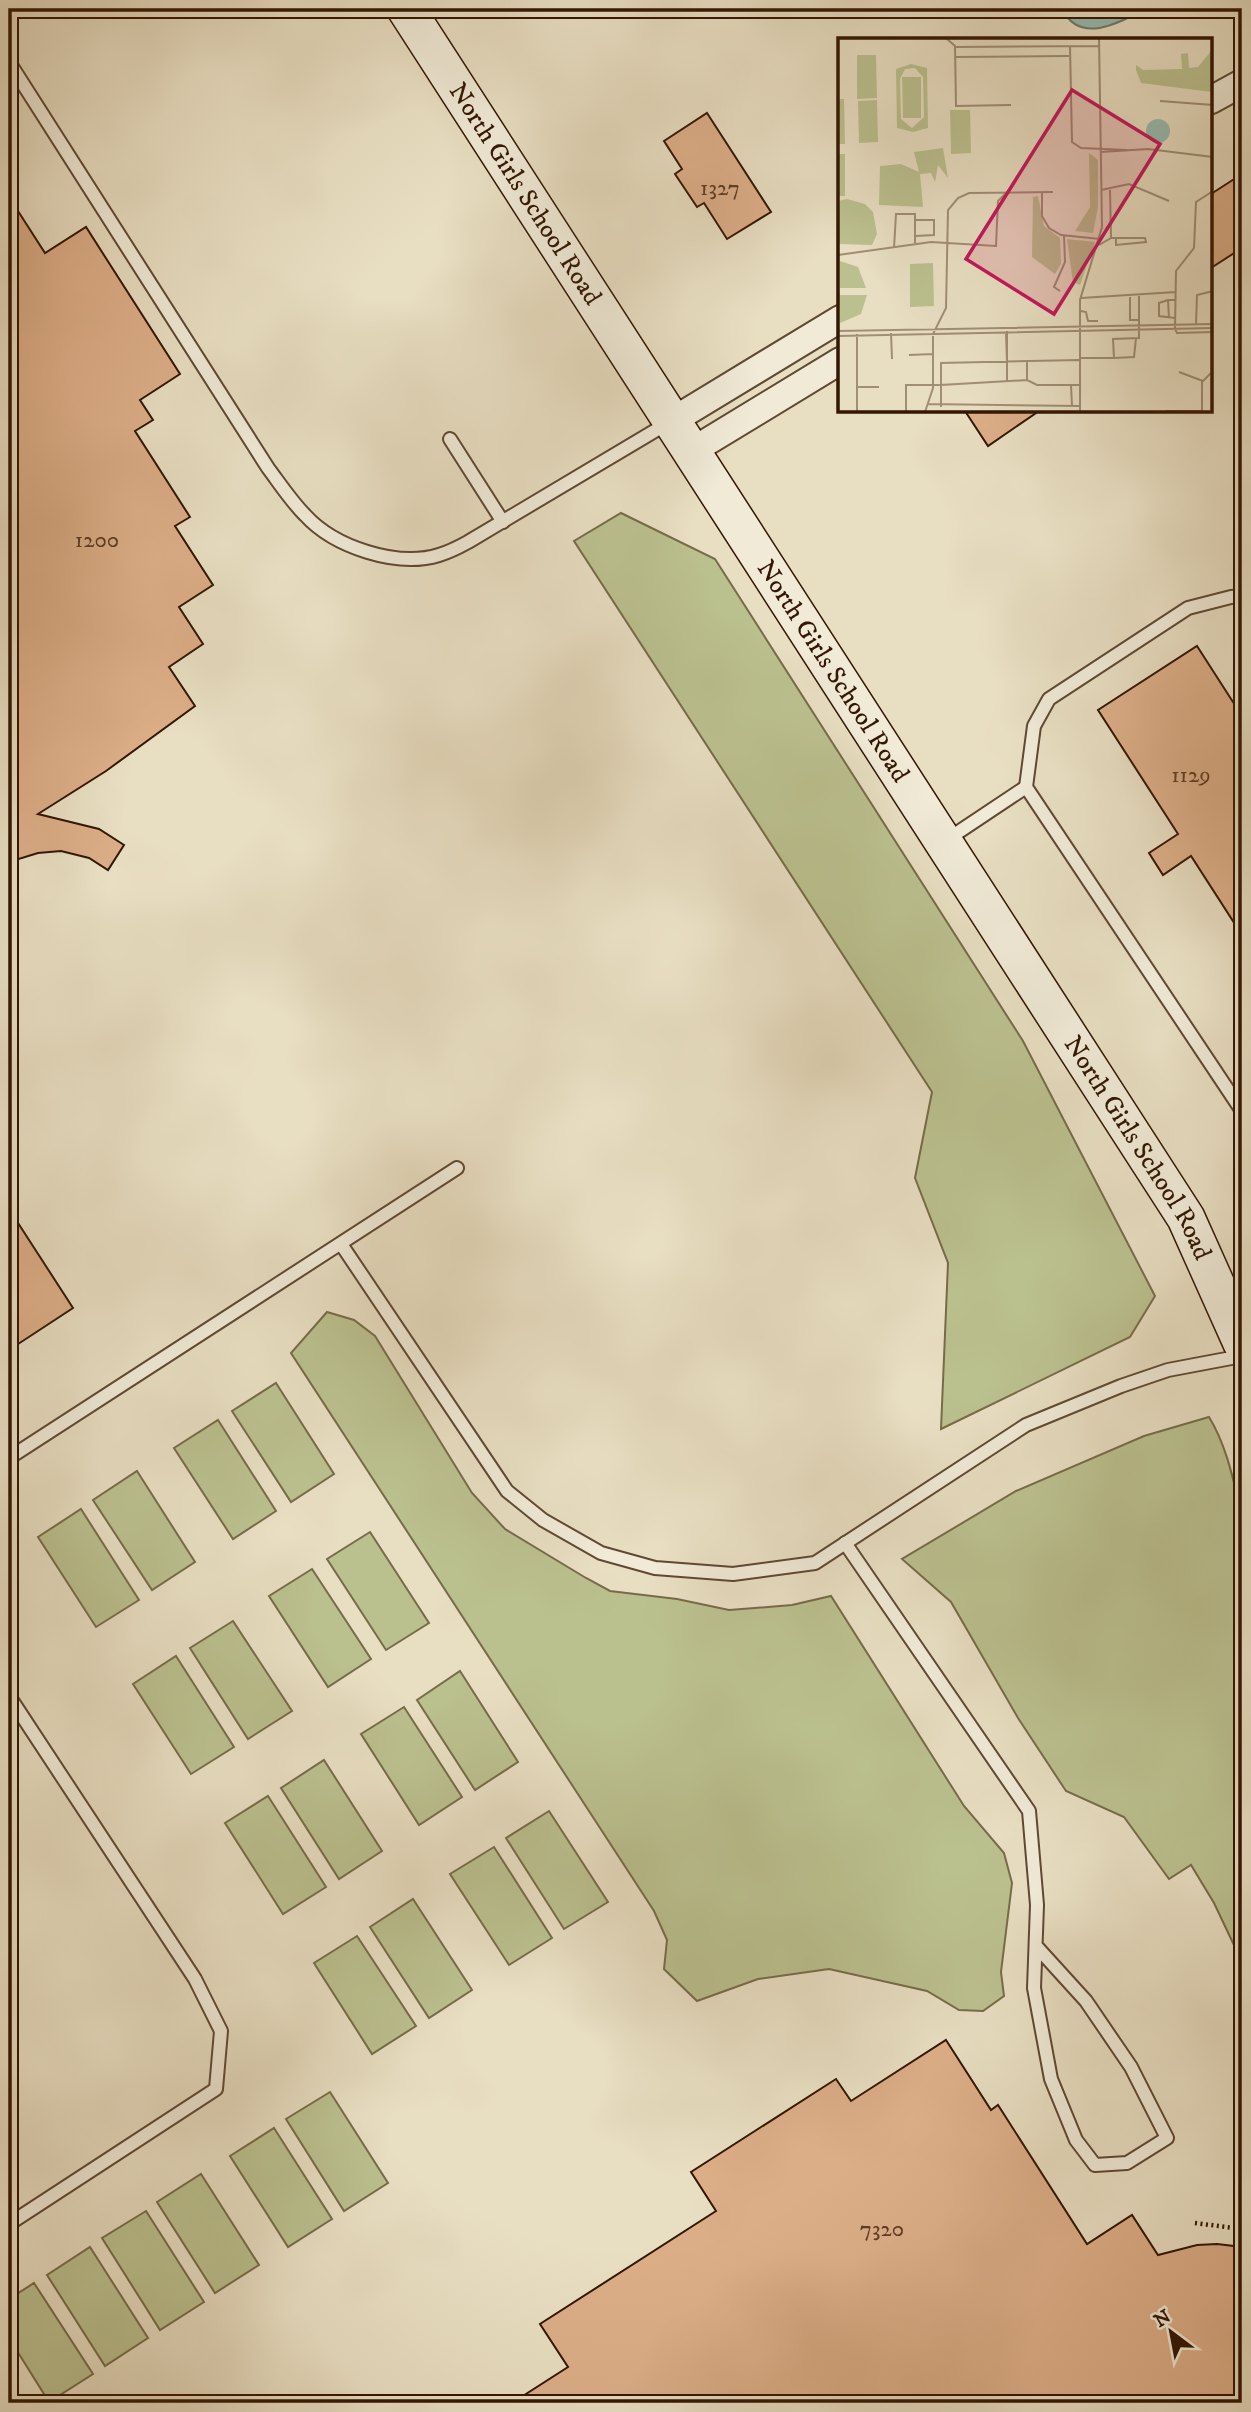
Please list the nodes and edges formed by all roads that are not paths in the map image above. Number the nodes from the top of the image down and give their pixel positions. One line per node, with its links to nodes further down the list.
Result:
1 (406, 9): 7 (main road, North Girls School Road)
2 (9, 62): 10 (lane)
3 (1242, 83): 4 (street)
4 (1212, 99)
5 (838, 320): 7 (street)
6 (838, 362): 9 (street)
7 (672, 421): 9 (main road, North Girls School Road); 10 (lane)
8 (450, 439): 10 (lane)
9 (692, 452): 13 (main road, North Girls School Road)
10 (503, 522)
11 (1242, 596): 12 (lane)
12 (1026, 787): 13 (lane); 14 (lane)
13 (943, 842): 17 (main road, North Girls School Road)
14 (1242, 1111)
15 (457, 1168): 16 (lane)
16 (341, 1244): 19 (lane); 20 (lane)
17 (1242, 1343)
18 (1242, 1356): 20 (lane)
19 (9, 1458)
20 (845, 1543): 22 (lane)
21 (9, 1696): 23 (lane)
22 (1036, 1946): 22 (lane)
23 (9, 2224)

